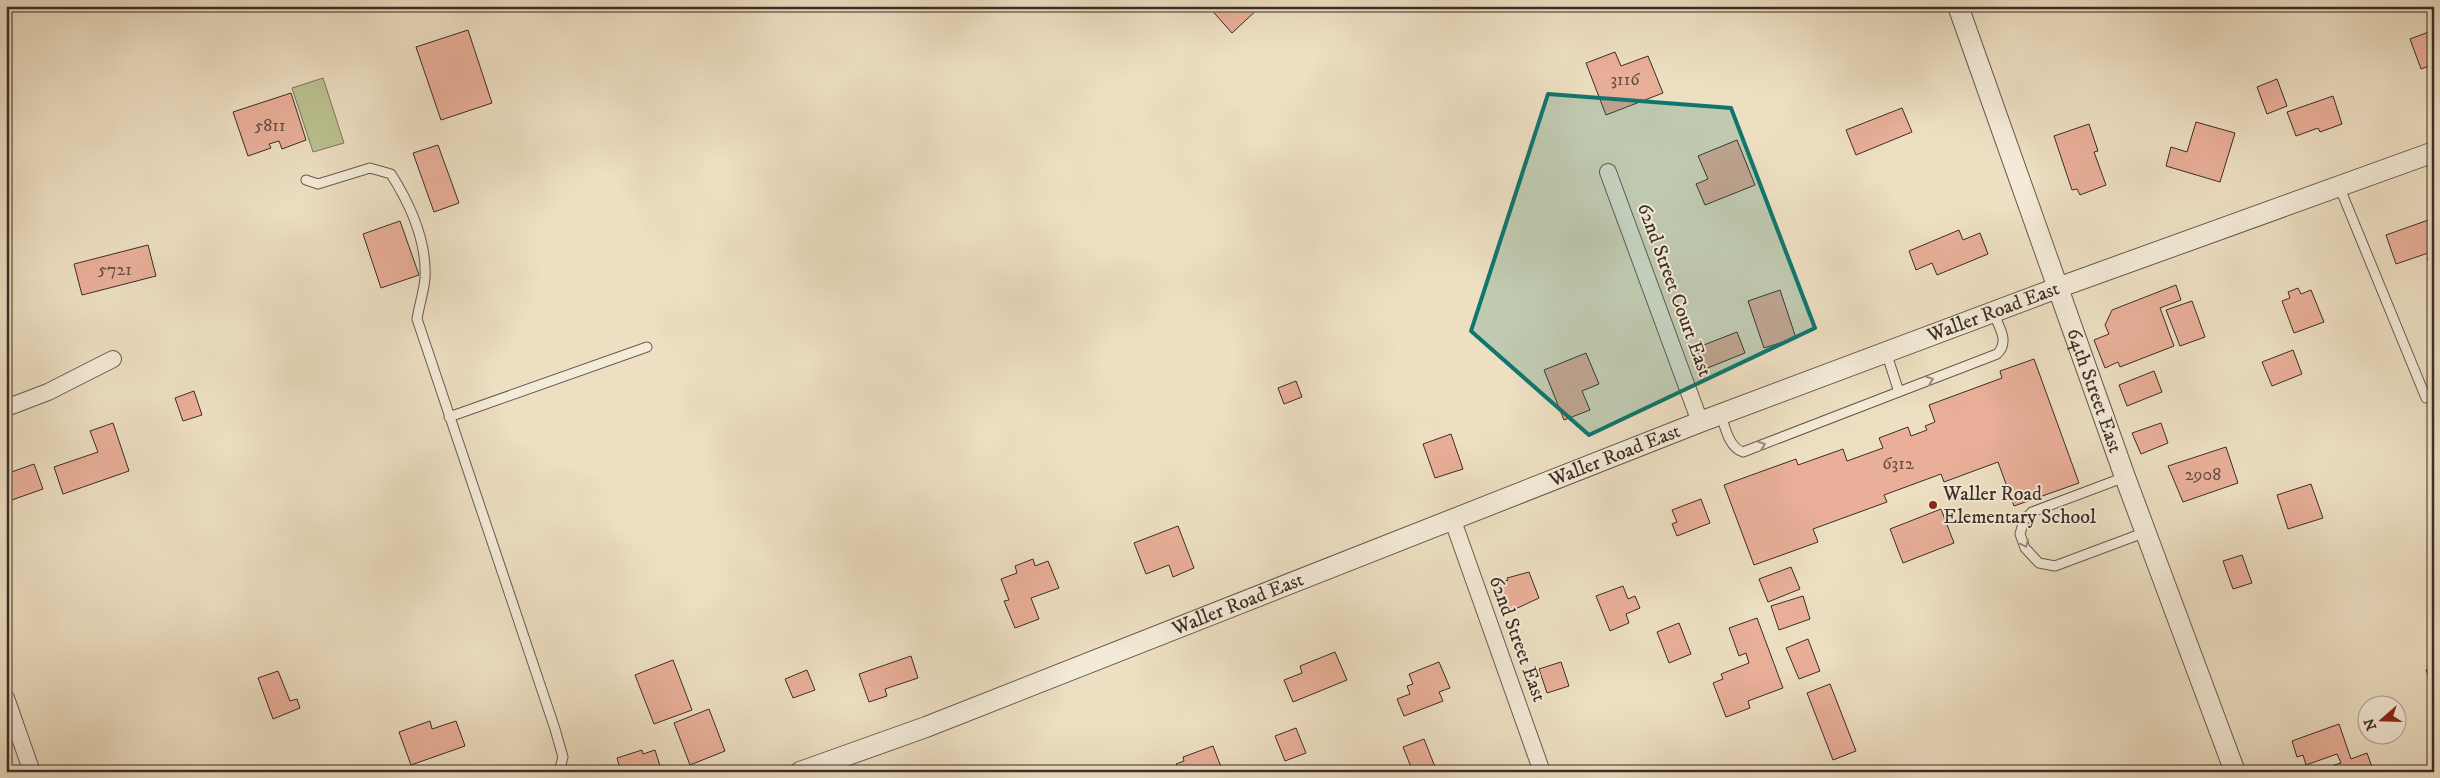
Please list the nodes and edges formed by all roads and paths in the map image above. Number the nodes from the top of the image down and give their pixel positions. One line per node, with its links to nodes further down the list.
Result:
1 (1958, 6): 6 (street, 64th Street East)
2 (2434, 152): 5 (street, Waller Road East)
3 (1608, 172): 16 (street, 62nd Street Court East)
4 (306, 180): 15 (lane)
5 (2339, 186): 6 (street, Waller Road East); 12 (lane)
6 (2060, 287): 7 (street, Waller Road East); 17 (street, 64th Street East)
7 (1993, 312): 9 (street, Waller Road East); 11 (lane, one-way to 7)
8 (647, 347): 15 (lane)
9 (1886, 352): 11 (lane); 14 (street, Waller Road East)
10 (113, 359): 13 (street)
11 (1899, 392): 14 (lane, one-way to 11)
12 (2426, 398)
13 (6, 408)
14 (1721, 415): 16 (street, Waller Road East)
15 (449, 417): 23 (lane)
16 (1700, 422): 18 (street, Waller Road East)
17 (2126, 477): 19 (street, 64th Street East); 19 (lane, one-way to 19)
18 (1453, 521): 24 (street, Waller Road East); 25 (street, 62nd Street East)
19 (2146, 532): 26 (street, 64th Street East)
20 (6, 698): 22 (street)
21 (2434, 770): 27 (lane)
22 (32, 772)
23 (559, 772)
24 (800, 772)
25 (1542, 772)
26 (2235, 772)
27 (2429, 772)

